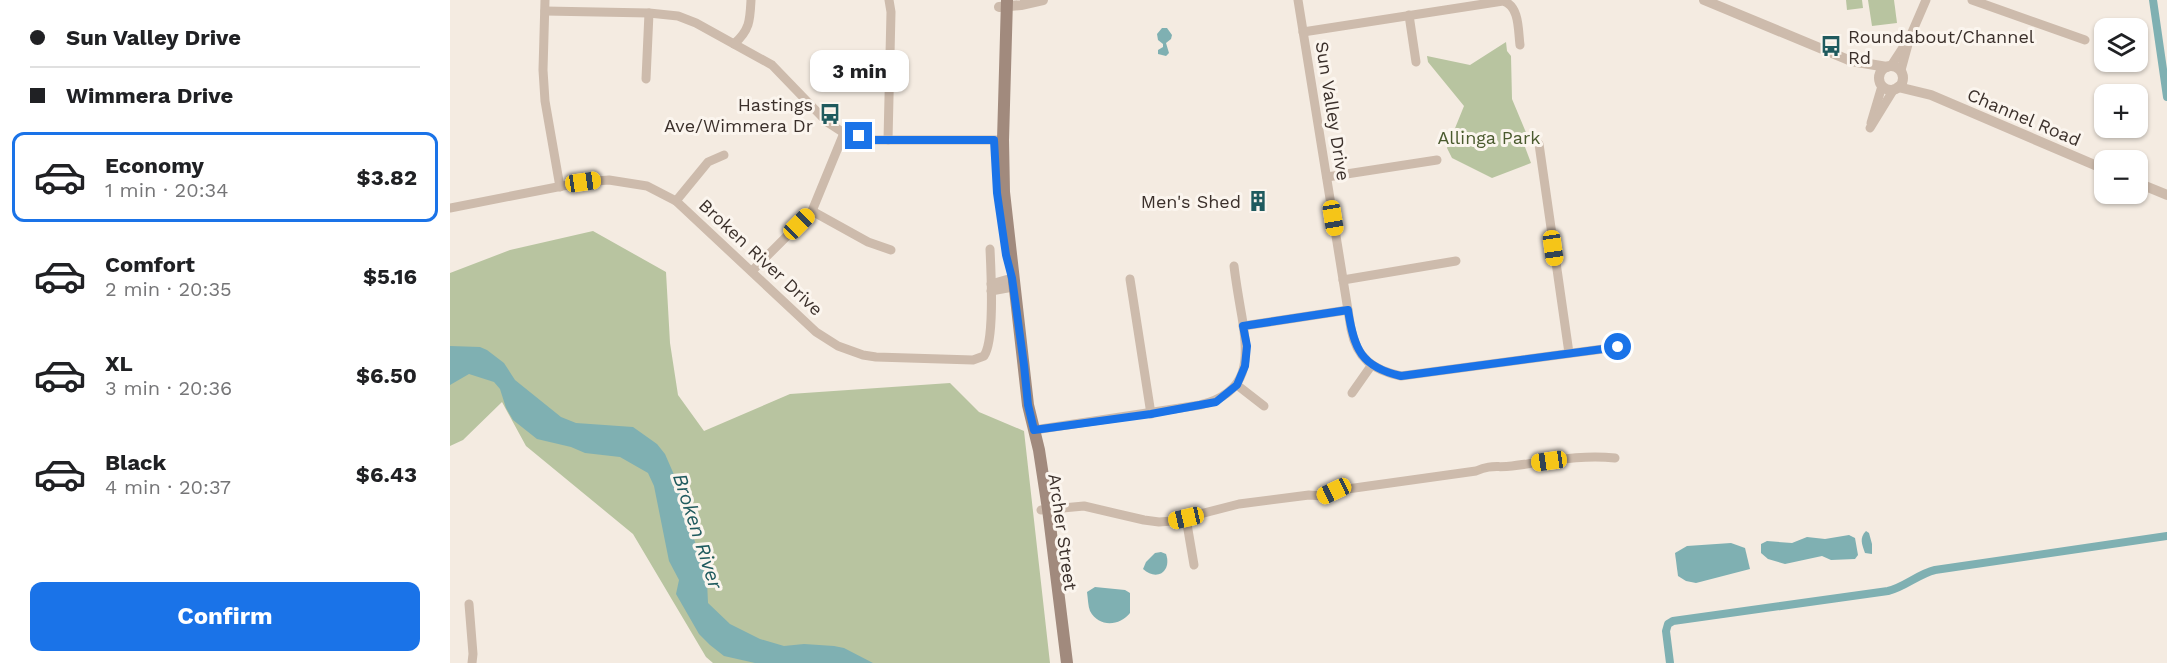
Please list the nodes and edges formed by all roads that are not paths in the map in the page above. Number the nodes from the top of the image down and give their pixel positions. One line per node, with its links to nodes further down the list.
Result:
1 (545, 0): 10 (street)
2 (751, 0): 15 (street)
3 (890, 0): 25 (street)
4 (1043, 0): 9 (street)
5 (1298, 0): 13 (street, Sun Valley Drive)
6 (1704, 0): 17 (street, Channel Road)
7 (1926, 0): 19 (street)
8 (1972, 0): 14 (street)
9 (1003, 4): 26 (main road, Archer Street)
10 (545, 11): 11 (street); 32 (street)
11 (649, 13): 15 (street); 20 (street)
12 (1409, 15): 13 (street); 16 (street); 18 (street)
13 (1303, 32): 31 (street, Sun Valley Drive)
14 (2085, 40)
15 (734, 44): 24 (street)
16 (1520, 45)
17 (1851, 61): 19 (street, Channel Road); 21 (street, Channel Road)
18 (1416, 62)
19 (1895, 69): 21 (street); 22 (street); 23 (street, Channel Road)
20 (646, 79)
21 (1882, 85): 22 (street, Channel Road); 22 (street)
22 (1896, 88): 23 (street, Channel Road)
23 (1931, 95): 30 (street, Channel Road)
24 (844, 133): 25 (street); 37 (street)
25 (888, 140): 26 (street)
26 (998, 140): 45 (main road, Archer Street)
27 (1539, 144): 50 (street)
28 (724, 155): 35 (street)
29 (1437, 160): 31 (street)
30 (2094, 165)
31 (1327, 177): 44 (street, Sun Valley Drive)
32 (560, 187): 35 (street, Broken River Drive); 36 (street, Broken River Drive)
33 (2148, 187): 34 (street)
34 (2167, 195)
35 (676, 201): 42 (street, Broken River Drive)
36 (450, 207)
37 (812, 211): 39 (street); 42 (street)
38 (990, 249): 46 (street)
39 (891, 250)
40 (1456, 261): 44 (street)
41 (1234, 266): 48 (street)
42 (752, 271): 46 (street, Broken River Drive)
43 (1130, 279): 55 (street)
44 (1343, 280): 47 (street, Sun Valley Drive)
45 (1012, 282): 46 (street); 56 (main road, Archer Street)
46 (991, 287)
47 (1348, 310): 48 (street); 51 (street, Sun Valley Drive)
48 (1243, 326): 52 (street)
49 (1618, 347): 50 (street)
50 (1569, 353): 51 (street)
51 (1371, 366): 53 (street)
52 (1237, 385): 54 (street); 55 (street)
53 (1352, 393)
54 (1263, 406)
55 (1151, 414): 56 (street)
56 (1034, 432): 58 (main road, Archer Street)
57 (1615, 458): 59 (street)
58 (1045, 509): 59 (street); 63 (main road, Archer Street)
59 (1186, 518): 60 (street)
60 (1194, 565)
61 (469, 604): 62 (street)
62 (472, 663)
63 (1067, 663)

